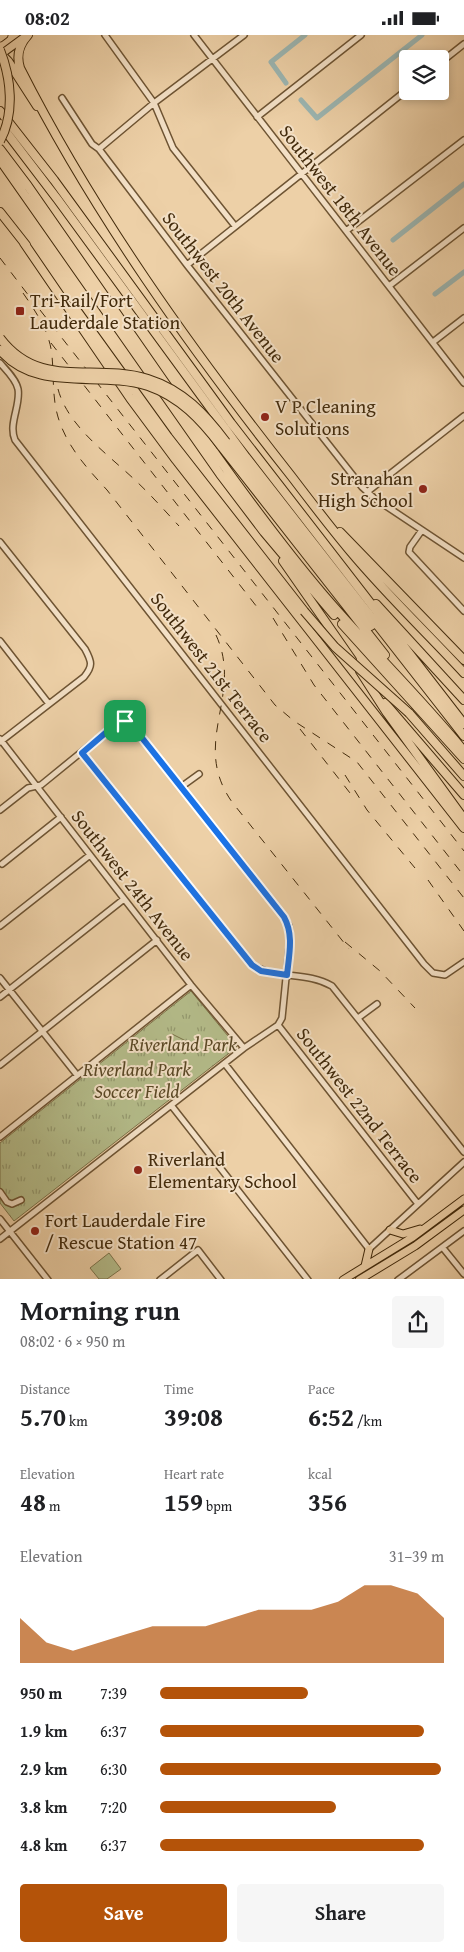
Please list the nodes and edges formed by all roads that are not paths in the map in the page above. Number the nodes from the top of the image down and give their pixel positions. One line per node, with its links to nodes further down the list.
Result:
1 (4, 35): 7 (main road)
2 (28, 35): 9 (main road); 18 (highway)
3 (105, 35): 14 (street)
4 (194, 35): 11 (street, Southwest 18th Avenue)
5 (244, 35): 11 (street)
6 (361, 35): 16 (street)
7 (0, 38)
8 (464, 44): 10 (street)
9 (0, 53): 18 (highway); 20 (highway, bridge)
10 (449, 56)
11 (212, 59): 14 (street); 16 (street, Southwest 18th Avenue)
12 (399, 96): 24 (street)
13 (62, 98): 22 (street, Southwest 20th Avenue)
14 (154, 103): 22 (street); 26 (street)
15 (0, 111): 46 (highway)
16 (257, 117): 24 (street, Southwest 18th Avenue)
17 (0, 124): 51 (highway)
18 (50, 124): 40 (highway)
19 (464, 140): 28 (street)
20 (0, 141)
21 (0, 149): 55 (highway)
22 (99, 149): 30 (street, Southwest 20th Avenue)
23 (0, 159): 43 (highway)
24 (301, 173): 26 (street); 28 (street, Southwest 18th Avenue)
25 (0, 212): 29 (highway)
26 (235, 226): 30 (street)
27 (464, 228): 31 (street)
28 (346, 231): 31 (street, Southwest 18th Avenue)
29 (24, 243): 63 (highway, bridge); 70 (highway)
30 (187, 265): 41 (street, Southwest 20th Avenue)
31 (389, 286): 34 (street, Southwest 18th Avenue)
32 (464, 318): 34 (street)
33 (0, 338): 39 (highway, bridge)
34 (432, 342): 37 (street, Southwest 18th Avenue)
35 (0, 350): 39 (highway, bridge)
36 (0, 363): 76 (street, Southwest 21st Terrace)
37 (464, 383)
38 (464, 416): 41 (street)
39 (223, 444): 51 (highway); 55 (highway)
40 (293, 479): 49 (highway); 50 (highway)
41 (367, 492): 42 (street, Southwest 20th Avenue)
42 (422, 530): 45 (street, Southwest 20th Avenue); 47 (street)
43 (264, 532): 52 (highway); 61 (highway)
44 (0, 542): 54 (street)
45 (464, 558)
46 (344, 570): 53 (highway); 56 (highway)
47 (464, 611)
48 (0, 641): 54 (street)
49 (464, 660)
50 (464, 673)
51 (414, 674): 57 (highway)
52 (366, 681): 66 (highway); 69 (highway)
53 (464, 700)
54 (49, 704): 58 (street)
55 (439, 721): 59 (highway)
56 (464, 724)
57 (464, 736)
58 (0, 741): 64 (street, Southwest 24th Avenue)
59 (464, 751)
60 (82, 753): 64 (street); 65 (street, Southwest 22nd Terrace); 77 (street)
61 (464, 759)
62 (199, 774): 65 (street)
63 (464, 776)
64 (36, 786): 67 (street); 68 (street, Southwest 24th Avenue)
65 (181, 787): 77 (street, Southwest 22nd Terrace)
66 (464, 795)
67 (0, 810)
68 (61, 817): 71 (street, Southwest 24th Avenue); 72 (street)
69 (464, 819)
70 (464, 828)
71 (90, 855): 73 (street, Southwest 24th Avenue); 74 (street)
72 (2, 864)
73 (124, 899): 75 (street, Southwest 24th Avenue); 80 (street)
74 (0, 927)
75 (158, 940): 79 (street, Southwest 24th Avenue); 85 (street)
76 (464, 962)
77 (287, 975): 83 (street); 84 (street, Southwest 22nd Terrace)
78 (0, 978): 80 (street)
79 (192, 985): 86 (street, Southwest 24th Avenue); 89 (street)
80 (9, 989): 81 (street); 85 (street)
81 (0, 997)
82 (377, 1004): 83 (street)
83 (358, 1018): 92 (street)
84 (278, 1025): 86 (street); 97 (street, Southwest 22nd Terrace)
85 (42, 1031): 88 (street); 89 (street)
86 (244, 1048): 87 (street)
87 (225, 1063): 90 (street); 106 (street)
88 (0, 1065)
89 (77, 1075): 91 (street)
90 (171, 1105): 102 (street); 112 (street)
91 (0, 1137)
92 (464, 1152)
93 (464, 1163): 97 (street)
94 (0, 1192): 96 (street)
95 (464, 1199): 100 (main road)
96 (21, 1201)
97 (418, 1204): 101 (street)
98 (464, 1210): 114 (main road)
99 (0, 1219): 102 (street)
100 (430, 1226): 101 (main road); 107 (main road)
101 (390, 1230): 106 (street)
102 (10, 1231): 104 (street); 109 (street)
103 (464, 1231): 105 (street)
104 (0, 1239)
105 (443, 1248): 108 (street); 115 (street)
106 (369, 1249): 107 (main road)
107 (366, 1266): 113 (main road)
108 (464, 1274)
109 (48, 1279)
110 (160, 1279): 111 (street)
111 (221, 1279)
112 (308, 1279)
113 (343, 1279)
114 (360, 1279)
115 (398, 1279)

